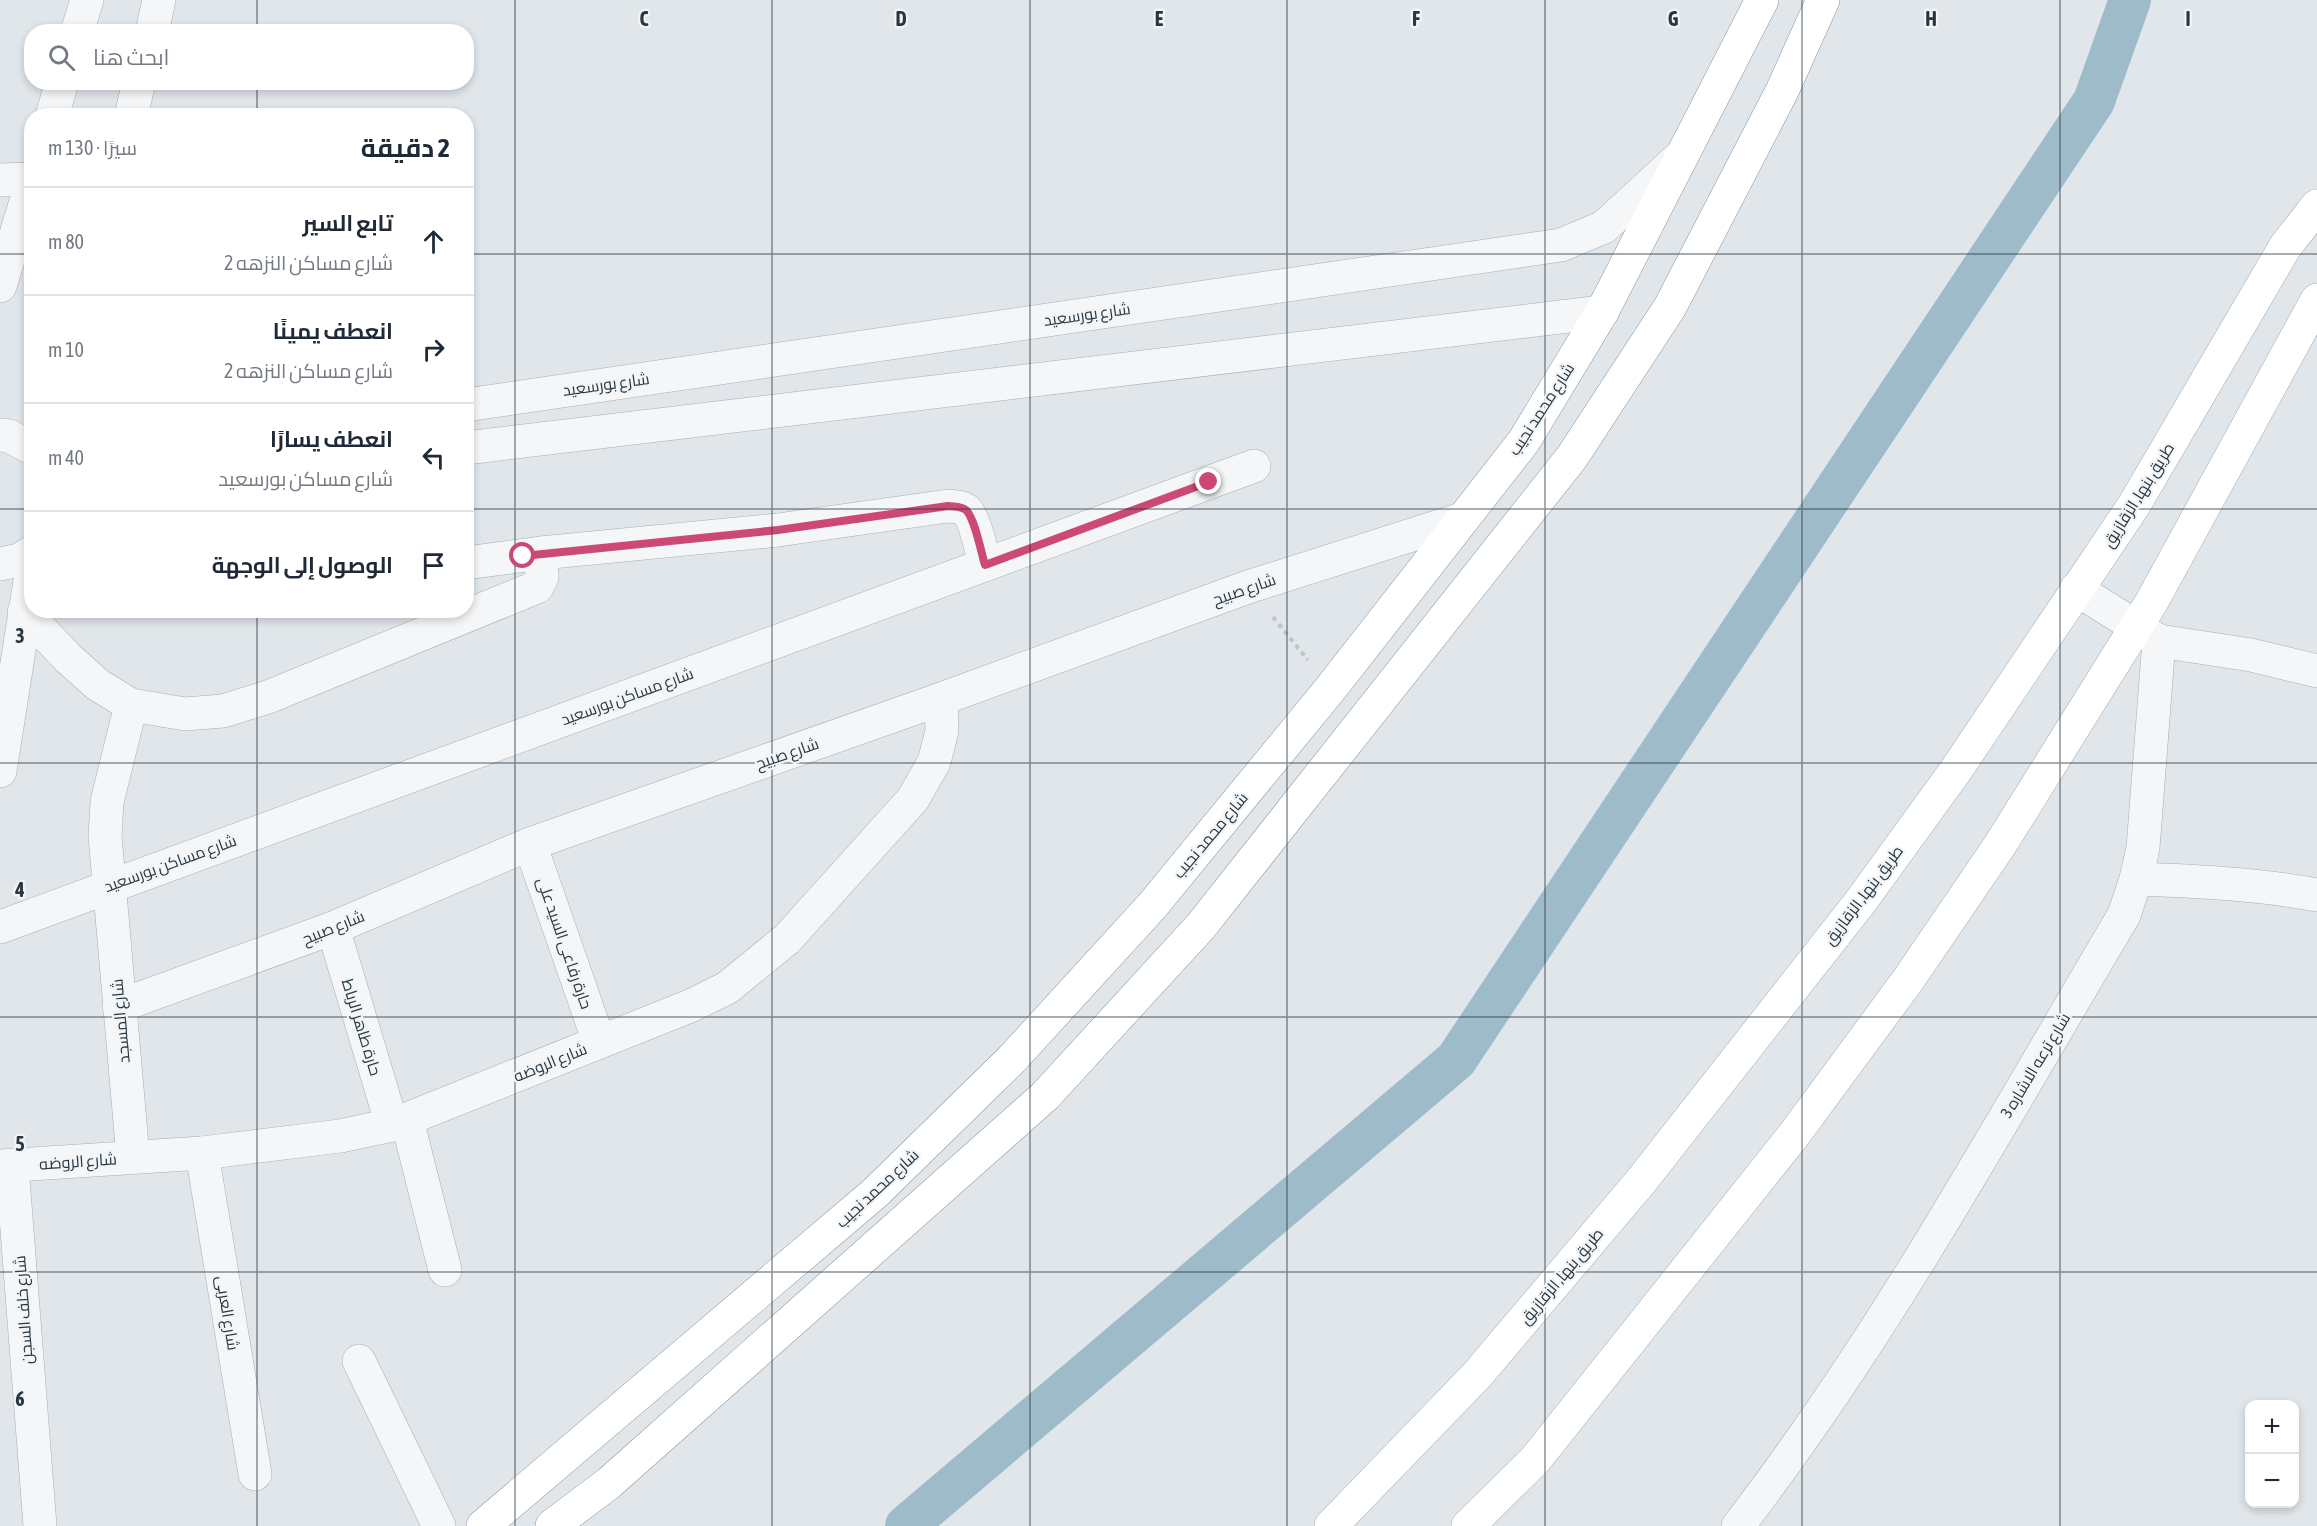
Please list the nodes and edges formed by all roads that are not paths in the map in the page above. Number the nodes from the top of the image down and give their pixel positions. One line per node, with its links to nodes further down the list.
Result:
1 (87, 0): 5 (street)
2 (159, 0): 6 (street)
3 (1761, 0): 11 (main road, شارع محمد نجيب)
4 (1823, 0): 43 (main road)
5 (80, 24)
6 (154, 24)
7 (60, 90): 9 (street)
8 (138, 90): 10 (street)
9 (54, 108)
10 (133, 108)
11 (1679, 158): 18 (main road, شارع محمد نجيب); 19 (street, شارع بورسعيد)
12 (0, 180): 13 (street)
13 (24, 180)
14 (24, 206): 16 (street)
15 (2317, 206): 30 (main road, طريق بنها, الزقازيق)
16 (0, 286)
17 (2317, 300): 35 (main road)
18 (1602, 312): 22 (street); 24 (main road, شارع محمد نجيب)
19 (474, 404)
20 (0, 435): 21 (street)
21 (24, 444)
22 (474, 447)
23 (1254, 466): 29 (street, شارع مساكن بورسعيد)
24 (1462, 519): 37 (street, شارع صبيح); 41 (main road, شارع محمد نجيب)
25 (541, 553): 27 (street); 29 (street); 32 (street)
26 (24, 557): 28 (street)
27 (474, 562)
28 (0, 564)
29 (985, 565): 44 (street, شارع مساكن بورسعيد)
30 (2076, 590): 35 (street); 63 (main road, طريق بنها, الزقازيق)
31 (24, 612): 39 (street)
32 (474, 613)
33 (30, 618): 38 (street)
34 (461, 618): 38 (street)
35 (2148, 634): 36 (street); 42 (street, شارع ترعه الاشاره 3); 64 (main road)
36 (2317, 670)
37 (941, 699): 40 (street, شارع صبيح); 51 (street, شارع الروضه)
38 (130, 705): 44 (street, شارع المسجد)
39 (0, 771)
40 (530, 844): 47 (street, شارع صبيح); 51 (street, حارة رفاعى السيد على)
41 (1199, 850): 43 (main road); 48 (main road, شارع محمد نجيب)
42 (2136, 879): 45 (street); 65 (street, شارع ترعه الاشاره 3)
43 (1238, 880): 49 (main road)
44 (108, 885): 46 (street, شارع مساكن بورسعيد); 50 (street, شارع المسجد)
45 (2317, 895)
46 (0, 927)
47 (333, 928): 50 (street, شارع صبيح); 52 (street, حارة طاهر الرباط)
48 (1113, 949): 49 (main road); 61 (main road, شارع محمد نجيب)
49 (1149, 982): 62 (main road)
50 (119, 1006): 54 (street, شارع المسجد)
51 (599, 1042): 52 (street, شارع الروضه)
52 (400, 1122): 53 (street, شارع الروضه); 56 (street, حارة طاهر الرباط)
53 (201, 1153): 54 (street, شارع الروضه); 58 (street, شارع العربى)
54 (133, 1157): 55 (street, شارع الروضه)
55 (6, 1166): 59 (street, شارع خلف السجن)
56 (445, 1270)
57 (359, 1361): 60 (street)
58 (255, 1474)
59 (40, 1526)
60 (439, 1526)
61 (483, 1526)
62 (552, 1526)
63 (1331, 1526)
64 (1468, 1526)
65 (1738, 1526)

